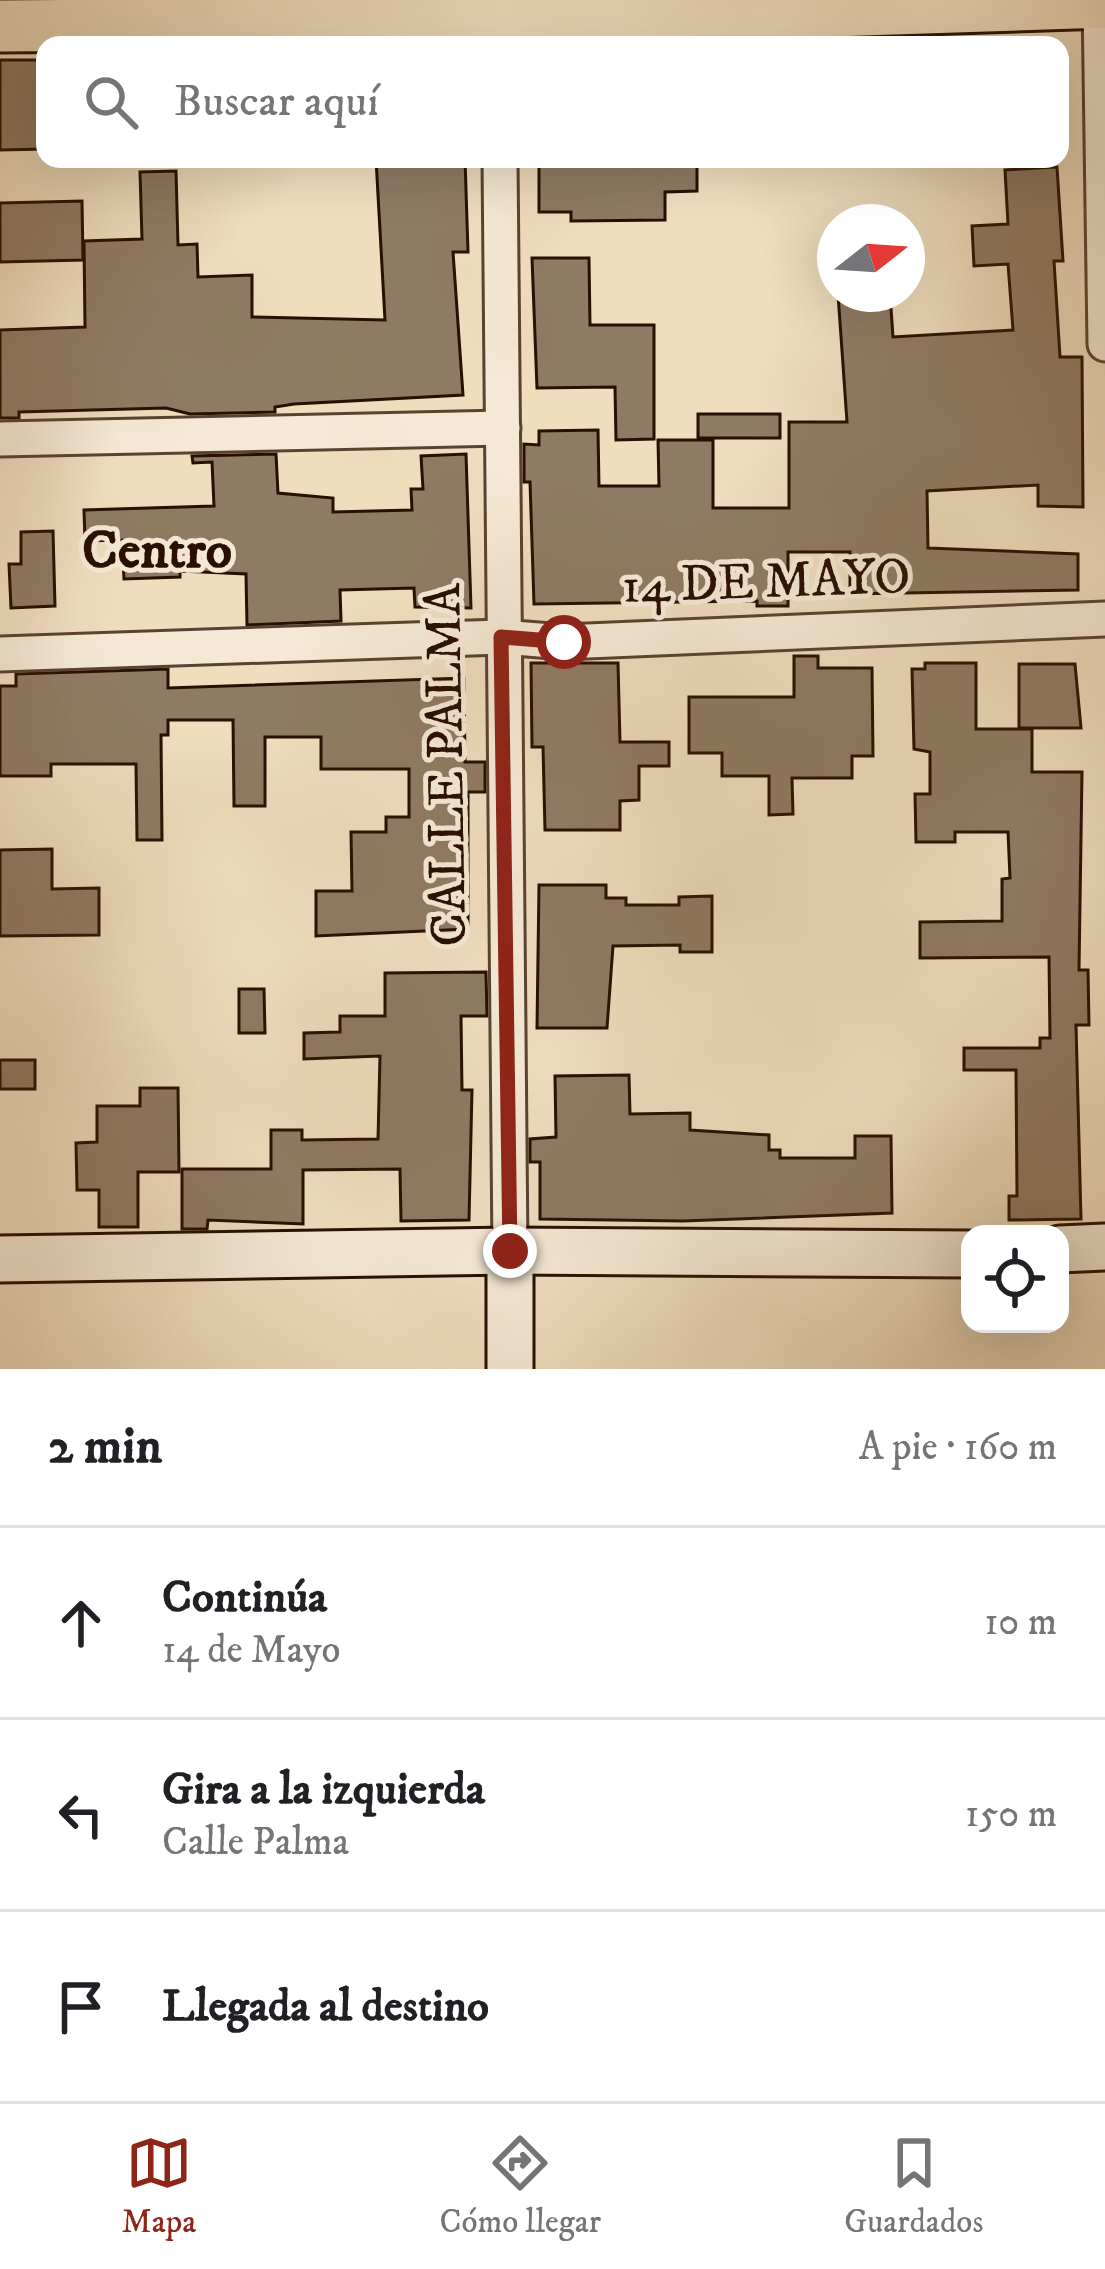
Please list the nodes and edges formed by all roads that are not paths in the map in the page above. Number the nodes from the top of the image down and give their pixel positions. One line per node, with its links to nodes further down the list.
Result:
1 (1102, 2): 2 (main road); 5 (street)
2 (498, 22): 3 (main road)
3 (0, 26)
4 (500, 168): 6 (street, CALLE PALMA)
5 (1105, 344)
6 (503, 428): 7 (street); 9 (street, CALLE PALMA)
7 (0, 439)
8 (1105, 619): 9 (street, 14 DE MAYO)
9 (501, 637): 10 (street, 14 DE MAYO); 13 (street, CALLE PALMA)
10 (0, 654)
11 (1105, 1247): 12 (street)
12 (1069, 1249)
13 (510, 1251): 14 (street); 15 (street); 16 (street, CALLE PALMA)
14 (961, 1254)
15 (0, 1258)
16 (510, 1369)

